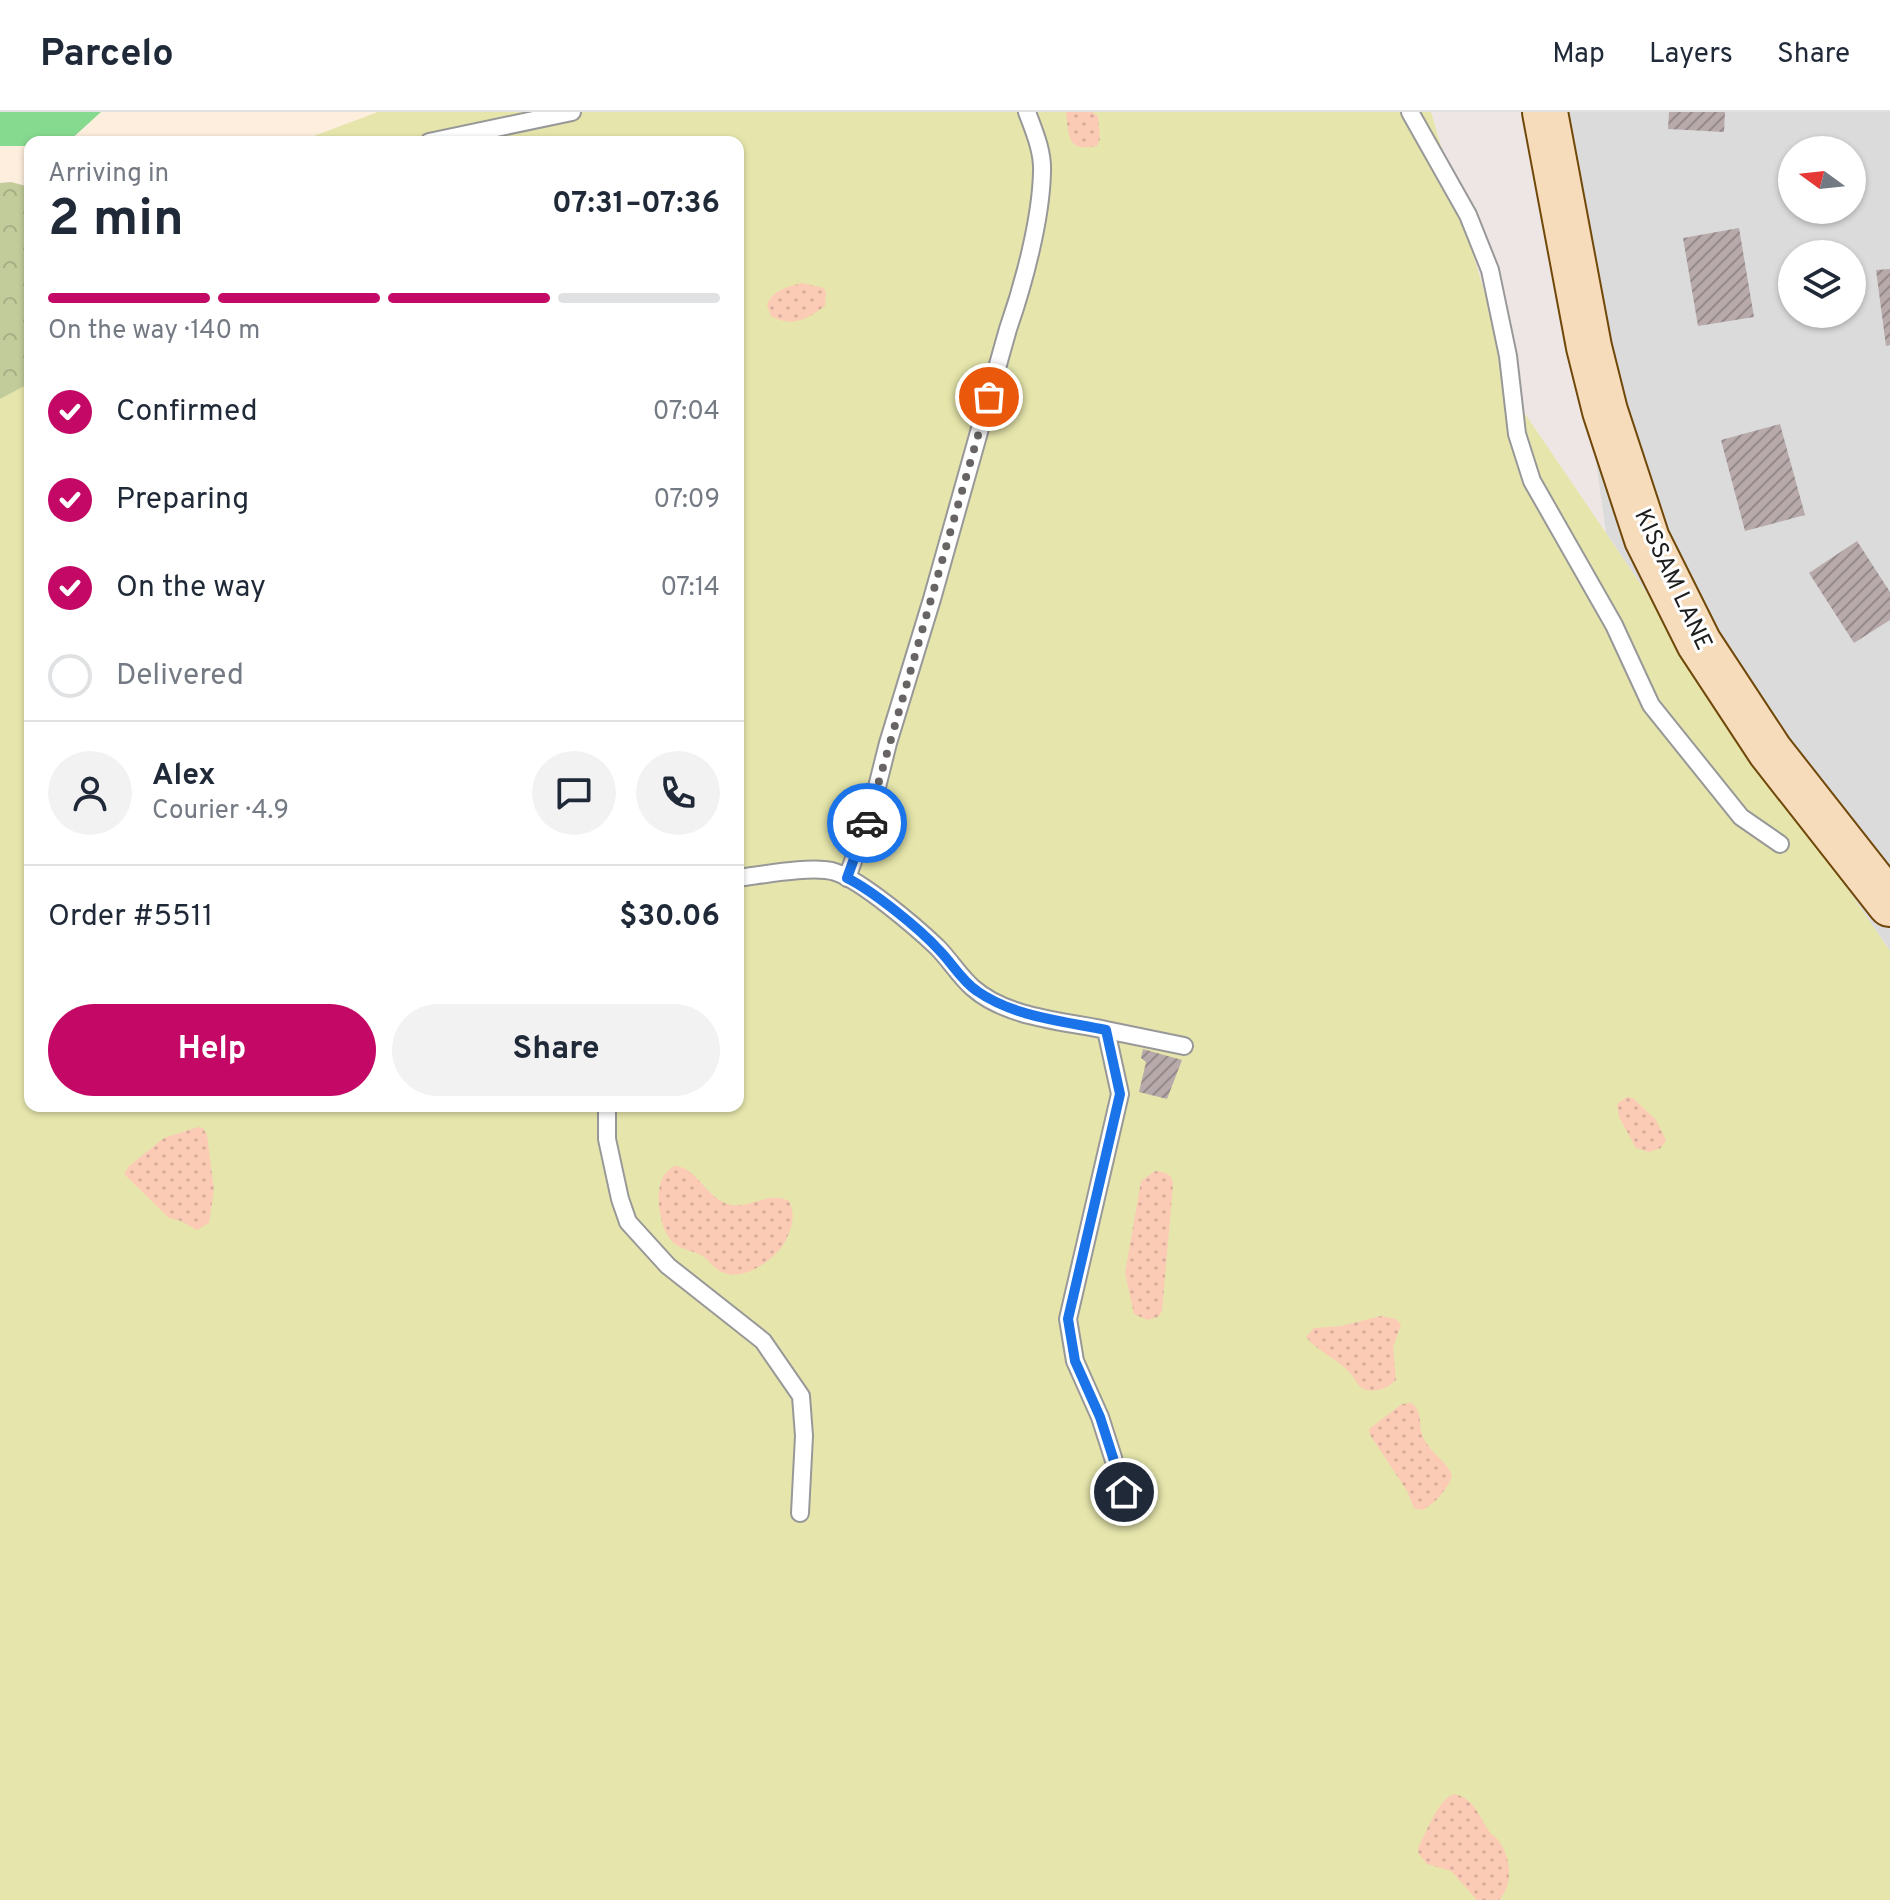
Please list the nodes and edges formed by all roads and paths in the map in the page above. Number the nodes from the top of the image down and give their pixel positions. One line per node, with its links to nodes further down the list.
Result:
1 (572, 112): 5 (lane)
2 (1027, 112): 8 (lane)
3 (1410, 112): 6 (lane)
4 (1545, 112): 9 (street, KISSAM LANE)
5 (458, 136)
6 (1780, 844)
7 (744, 877): 8 (lane)
8 (847, 878): 10 (lane)
9 (1890, 904)
10 (1106, 1030): 11 (lane); 13 (lane)
11 (1184, 1046)
12 (607, 1112): 14 (lane)
13 (1124, 1492)
14 (800, 1513)

